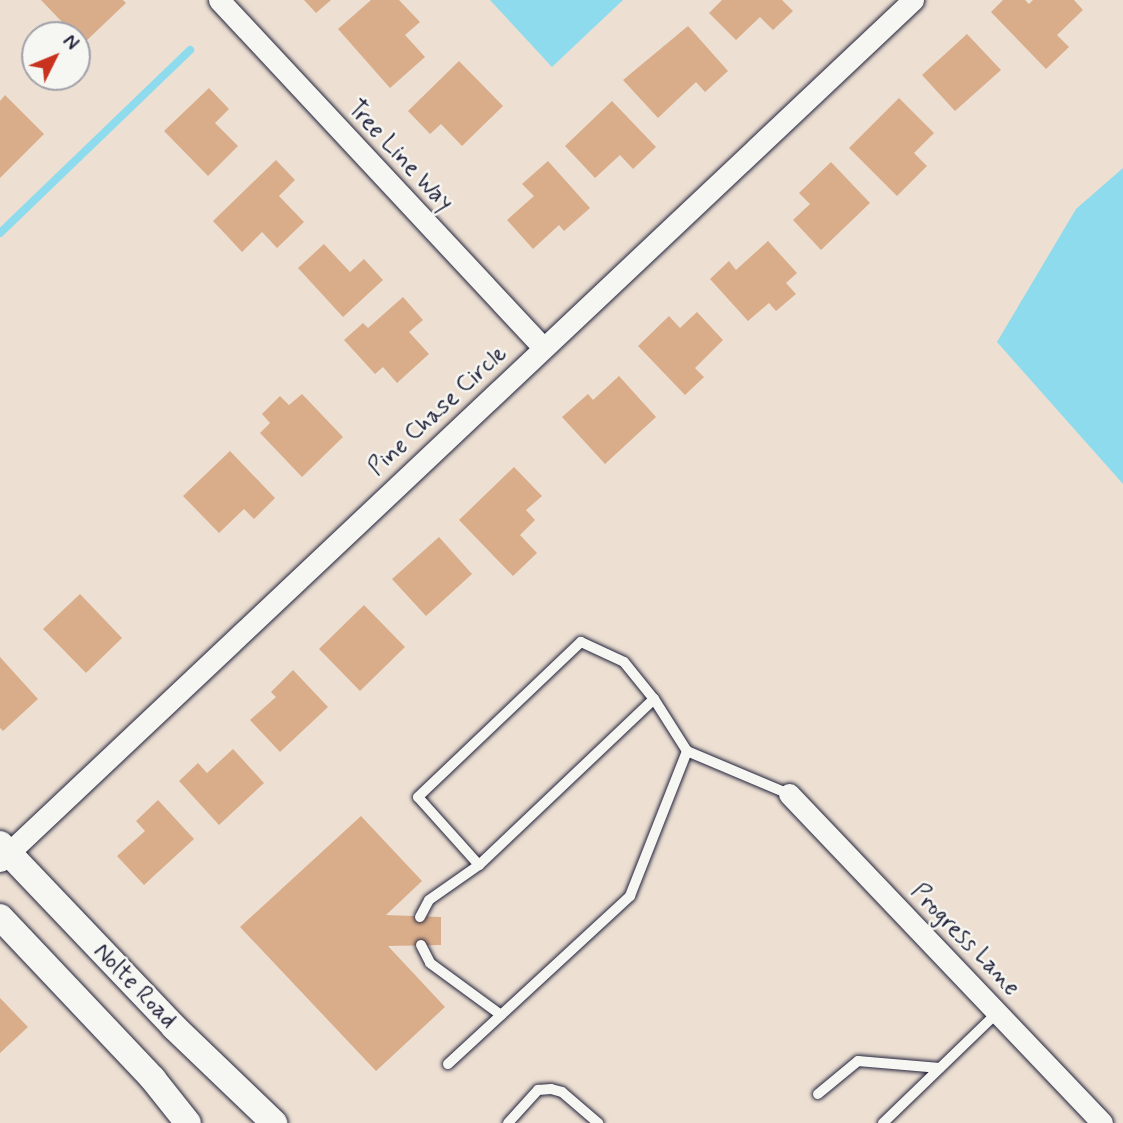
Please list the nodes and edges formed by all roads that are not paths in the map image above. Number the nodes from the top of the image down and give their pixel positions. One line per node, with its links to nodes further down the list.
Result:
1 (219, 0): 3 (street, Tree Line Way)
2 (913, 0): 3 (street, Pine Chase Circle)
3 (543, 347): 7 (street, Pine Chase Circle)
4 (654, 699): 5 (lane); 8 (lane); 8 (lane)
5 (687, 751): 6 (lane); 13 (lane)
6 (789, 794): 12 (street, Progress Lane)
7 (2, 852): 18 (street, Nolte Road)
8 (479, 865): 10 (lane)
9 (0, 917): 17 (street, Nolte Road)
10 (421, 917)
11 (421, 945): 13 (lane)
12 (997, 1013): 15 (lane); 22 (street, Progress Lane)
13 (501, 1015): 14 (lane)
14 (448, 1064)
15 (940, 1068): 16 (lane); 21 (lane)
16 (818, 1094)
17 (188, 1123)
18 (274, 1123)
19 (508, 1123): 20 (lane)
20 (598, 1123)
21 (883, 1123)
22 (1102, 1123)

